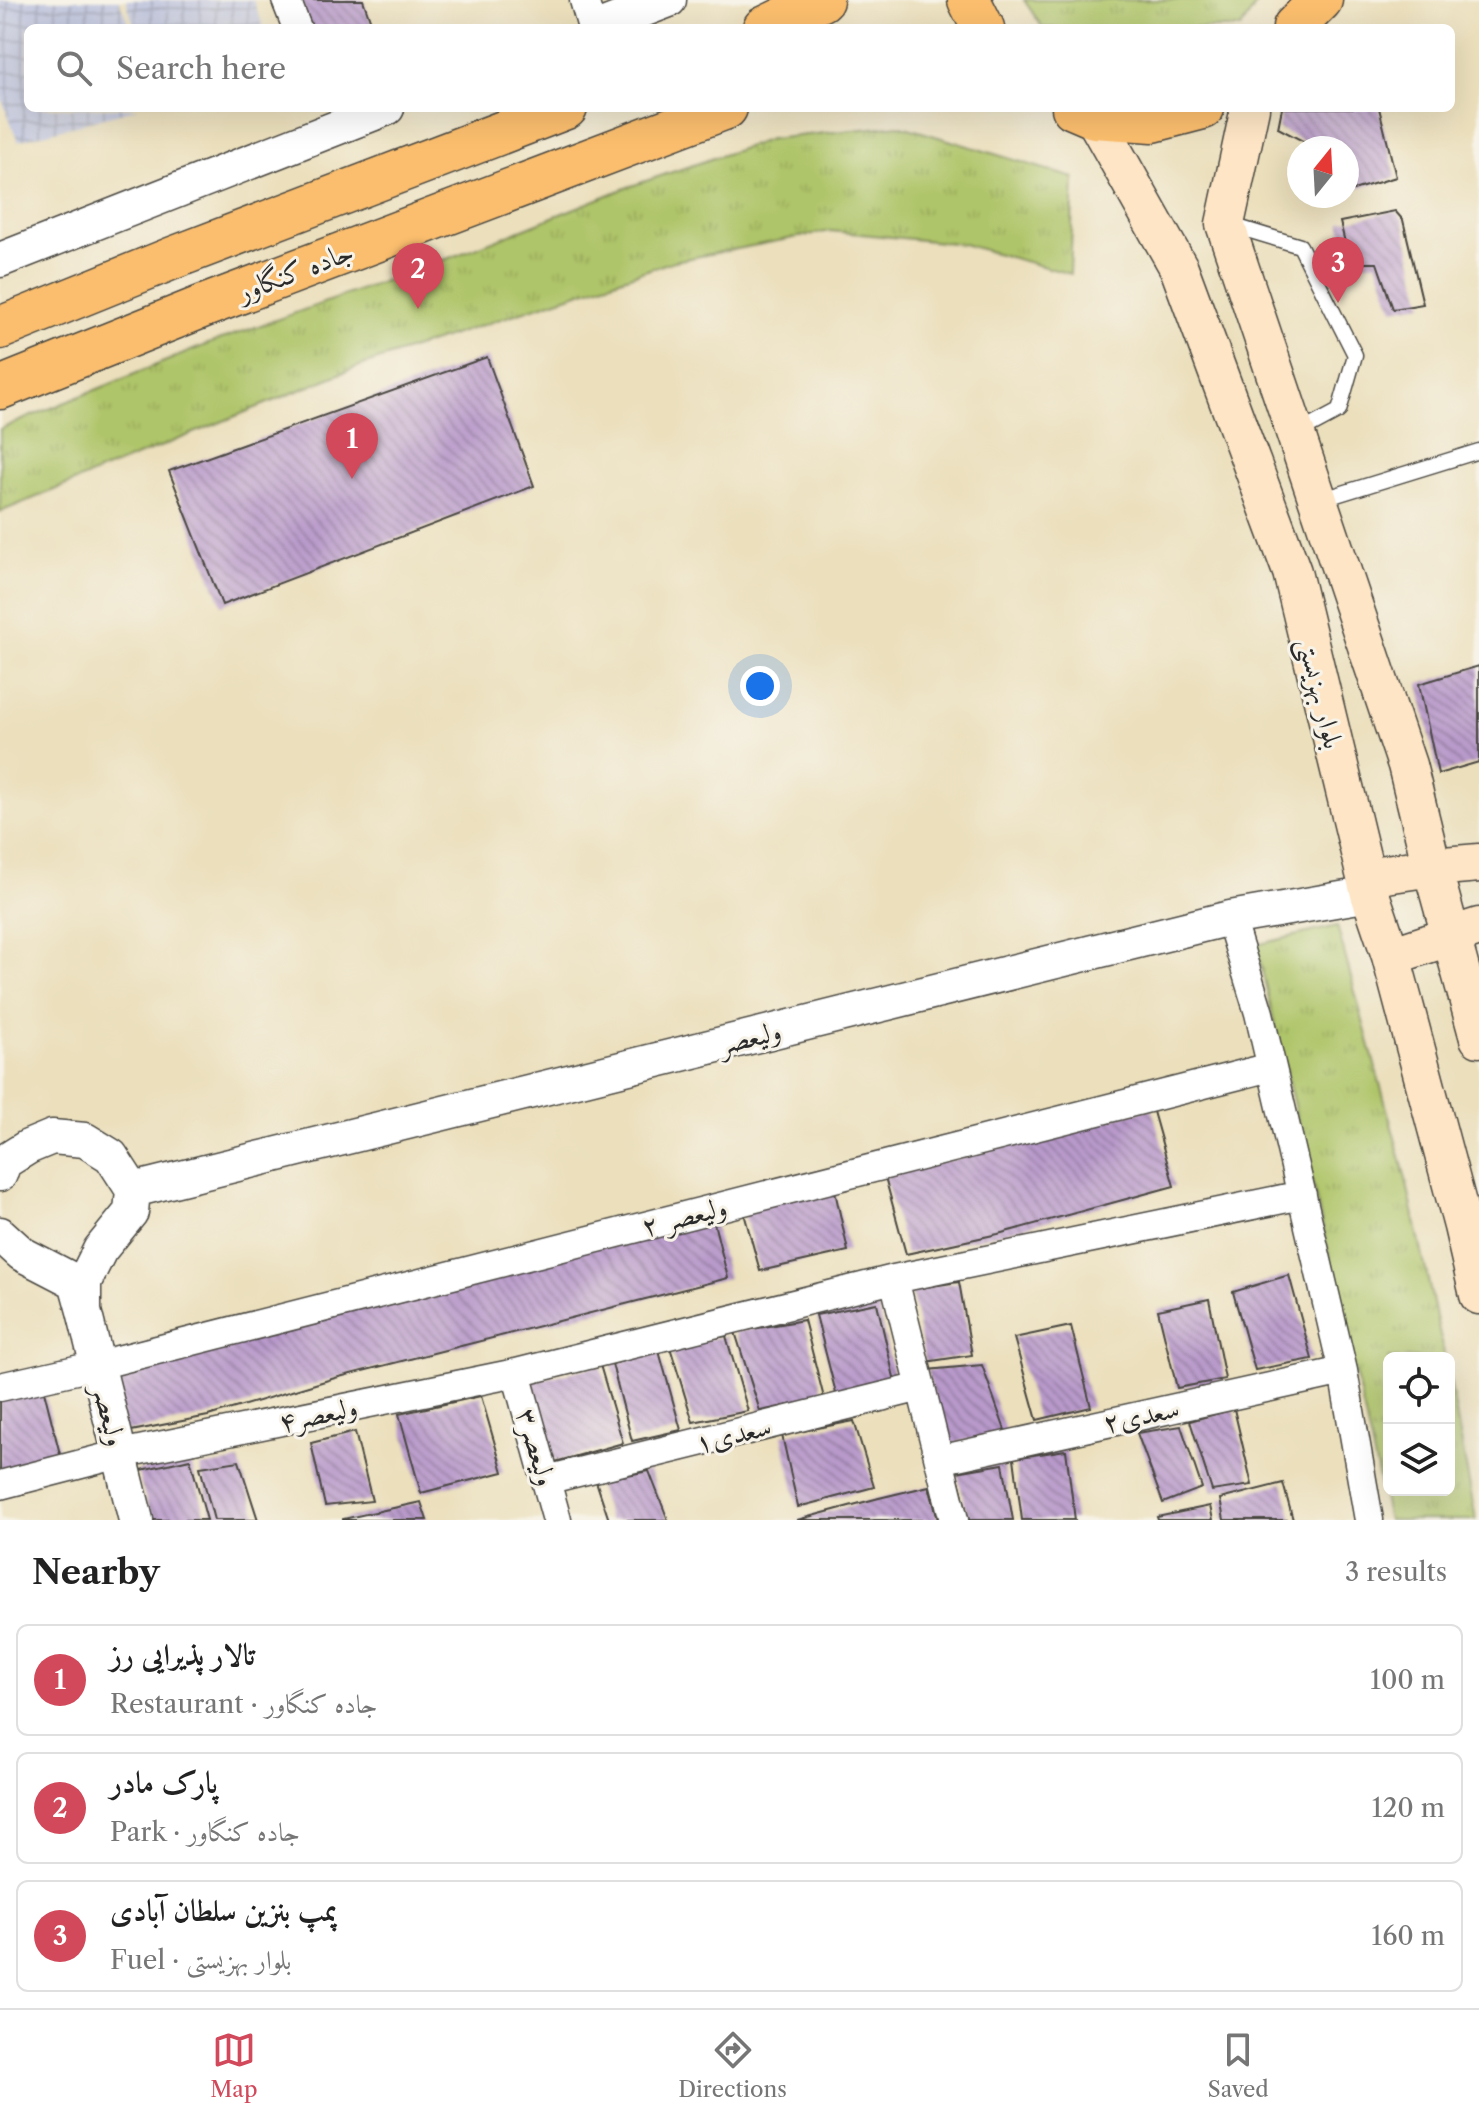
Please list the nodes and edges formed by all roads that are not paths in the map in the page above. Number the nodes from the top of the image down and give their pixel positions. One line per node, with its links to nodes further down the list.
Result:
1 (286, 0): 6 (street)
2 (584, 0): 7 (street)
3 (669, 0): 8 (street)
4 (822, 0): 9 (main road)
5 (969, 0): 10 (main road)
6 (295, 24)
7 (593, 24)
8 (605, 24)
9 (772, 24)
10 (981, 24)
11 (365, 112): 17 (street)
12 (556, 112): 20 (main road, جاده کنگاور)
13 (715, 112): 21 (main road, جاده کنگاور)
14 (1084, 112): 15 (main road); 27 (main road, بلوار بهزیستی)
15 (1188, 112)
16 (1249, 112): 18 (main road)
17 (333, 118): 19 (street)
18 (1225, 224): 22 (main road, بلوار بهزیستی); 22 (lane)
19 (0, 260)
20 (0, 328)
21 (0, 388)
22 (1298, 434): 24 (main road, بلوار بهزیستی)
23 (1479, 451): 24 (lane)
24 (1319, 500): 26 (main road, بلوار بهزیستی)
25 (1479, 863): 26 (main road)
26 (1432, 867): 27 (main road); 29 (main road, بلوار بهزیستی)
27 (1368, 886): 28 (street, ولیعصر); 30 (main road, بلوار بهزیستی)
28 (1230, 918): 32 (street); 34 (street, ولیعصر)
29 (1465, 931): 30 (main road); 31 (main road, بلوار بهزیستی)
30 (1391, 956): 38 (main road, بلوار بهزیستی)
31 (1479, 1038)
32 (1271, 1067): 35 (street); 40 (street, ولیعصر ۲)
33 (0, 1174): 34 (street)
34 (133, 1190): 39 (street)
35 (1302, 1195): 37 (street, ولیعصر۴); 41 (street)
36 (0, 1234): 39 (street)
37 (894, 1279): 42 (street, ولیعصر۴); 44 (street)
38 (1479, 1295)
39 (84, 1311): 40 (street, ولیعصر)
40 (98, 1365): 43 (street, ولیعصر ۲); 45 (street, ولیعصر)
41 (1343, 1371): 46 (street, سعدی۲); 52 (street)
42 (516, 1373): 45 (street, ولیعصر۴); 47 (street, ولیعصر۳)
43 (0, 1387)
44 (921, 1387): 46 (street); 47 (street, سعدی۱)
45 (120, 1454): 48 (street); 49 (street, ولیعصر)
46 (939, 1460): 51 (street)
47 (546, 1480): 50 (street, ولیعصر۳)
48 (0, 1485)
49 (136, 1520)
50 (557, 1520)
51 (954, 1520)
52 (1369, 1520)

